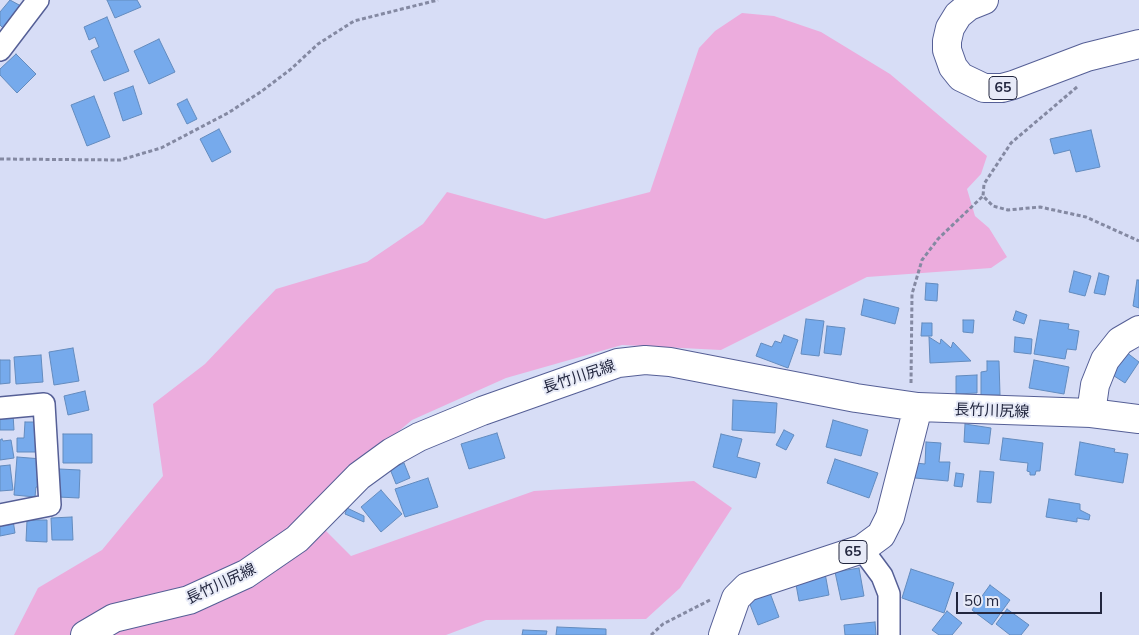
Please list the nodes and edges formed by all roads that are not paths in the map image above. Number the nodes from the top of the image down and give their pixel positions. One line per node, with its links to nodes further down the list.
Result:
1 (38, 0): 4 (street)
2 (984, 0): 3 (main road, 65)
3 (1139, 44)
4 (0, 50)
5 (1139, 330): 8 (main road)
6 (918, 407): 8 (main road, 長竹川尻線); 11 (main road, 65); 12 (main road, 長竹川尻線)
7 (0, 408): 10 (street)
8 (1090, 413): 9 (main road, 長竹川尻線)
9 (1139, 419)
10 (0, 515)
11 (862, 549): 13 (main road, 65); 14 (street)
12 (85, 635)
13 (723, 635)
14 (889, 635)

